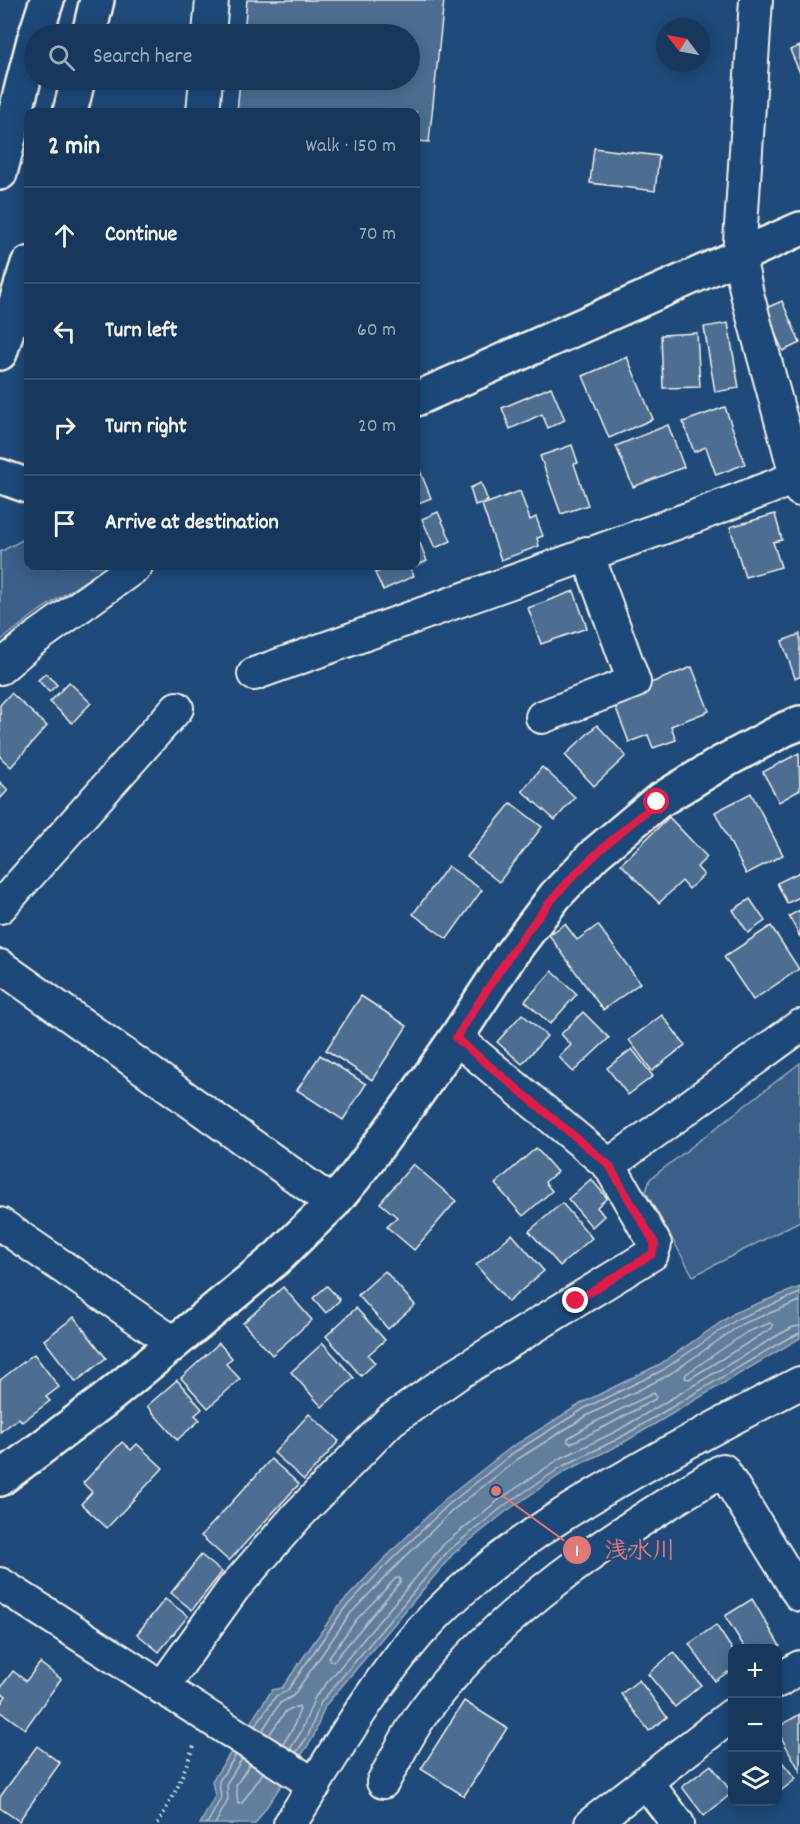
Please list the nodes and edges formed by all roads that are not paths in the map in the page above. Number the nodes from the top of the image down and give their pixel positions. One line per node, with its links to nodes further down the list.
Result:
1 (47, 0): 5 (main road)
2 (97, 0): 6 (main road)
3 (212, 0): 7 (street)
4 (756, 0): 15 (street)
5 (39, 24)
6 (91, 24)
7 (210, 24)
8 (24, 79): 13 (main road)
9 (76, 90): 11 (main road)
10 (205, 90): 12 (street)
11 (71, 108)
12 (203, 108)
13 (0, 173)
14 (800, 229): 15 (main road)
15 (739, 256): 18 (main road); 20 (street)
16 (24, 277): 17 (main road)
17 (0, 353)
18 (420, 397)
19 (0, 476): 21 (main road)
20 (798, 481): 22 (street)
21 (24, 485)
22 (587, 553): 25 (street); 27 (street)
23 (130, 570): 24 (street)
24 (0, 668)
25 (254, 674)
26 (177, 708): 29 (street)
27 (542, 717)
28 (800, 723): 32 (main road)
29 (0, 907)
30 (0, 966): 34 (street)
31 (800, 1026): 33 (street)
32 (456, 1038): 33 (street); 34 (main road)
33 (609, 1165): 43 (street)
34 (333, 1203): 36 (main road)
35 (0, 1224): 36 (street)
36 (174, 1343): 38 (main road)
37 (800, 1383): 45 (street)
38 (0, 1479)
39 (0, 1584): 43 (street)
40 (800, 1595): 46 (street)
41 (800, 1666): 42 (street)
42 (782, 1678)
43 (162, 1688): 45 (street)
44 (728, 1718): 47 (street)
45 (308, 1781): 48 (street)
46 (383, 1782)
47 (646, 1782): 49 (street); 50 (street)
48 (290, 1824)
49 (591, 1824)
50 (678, 1824)

